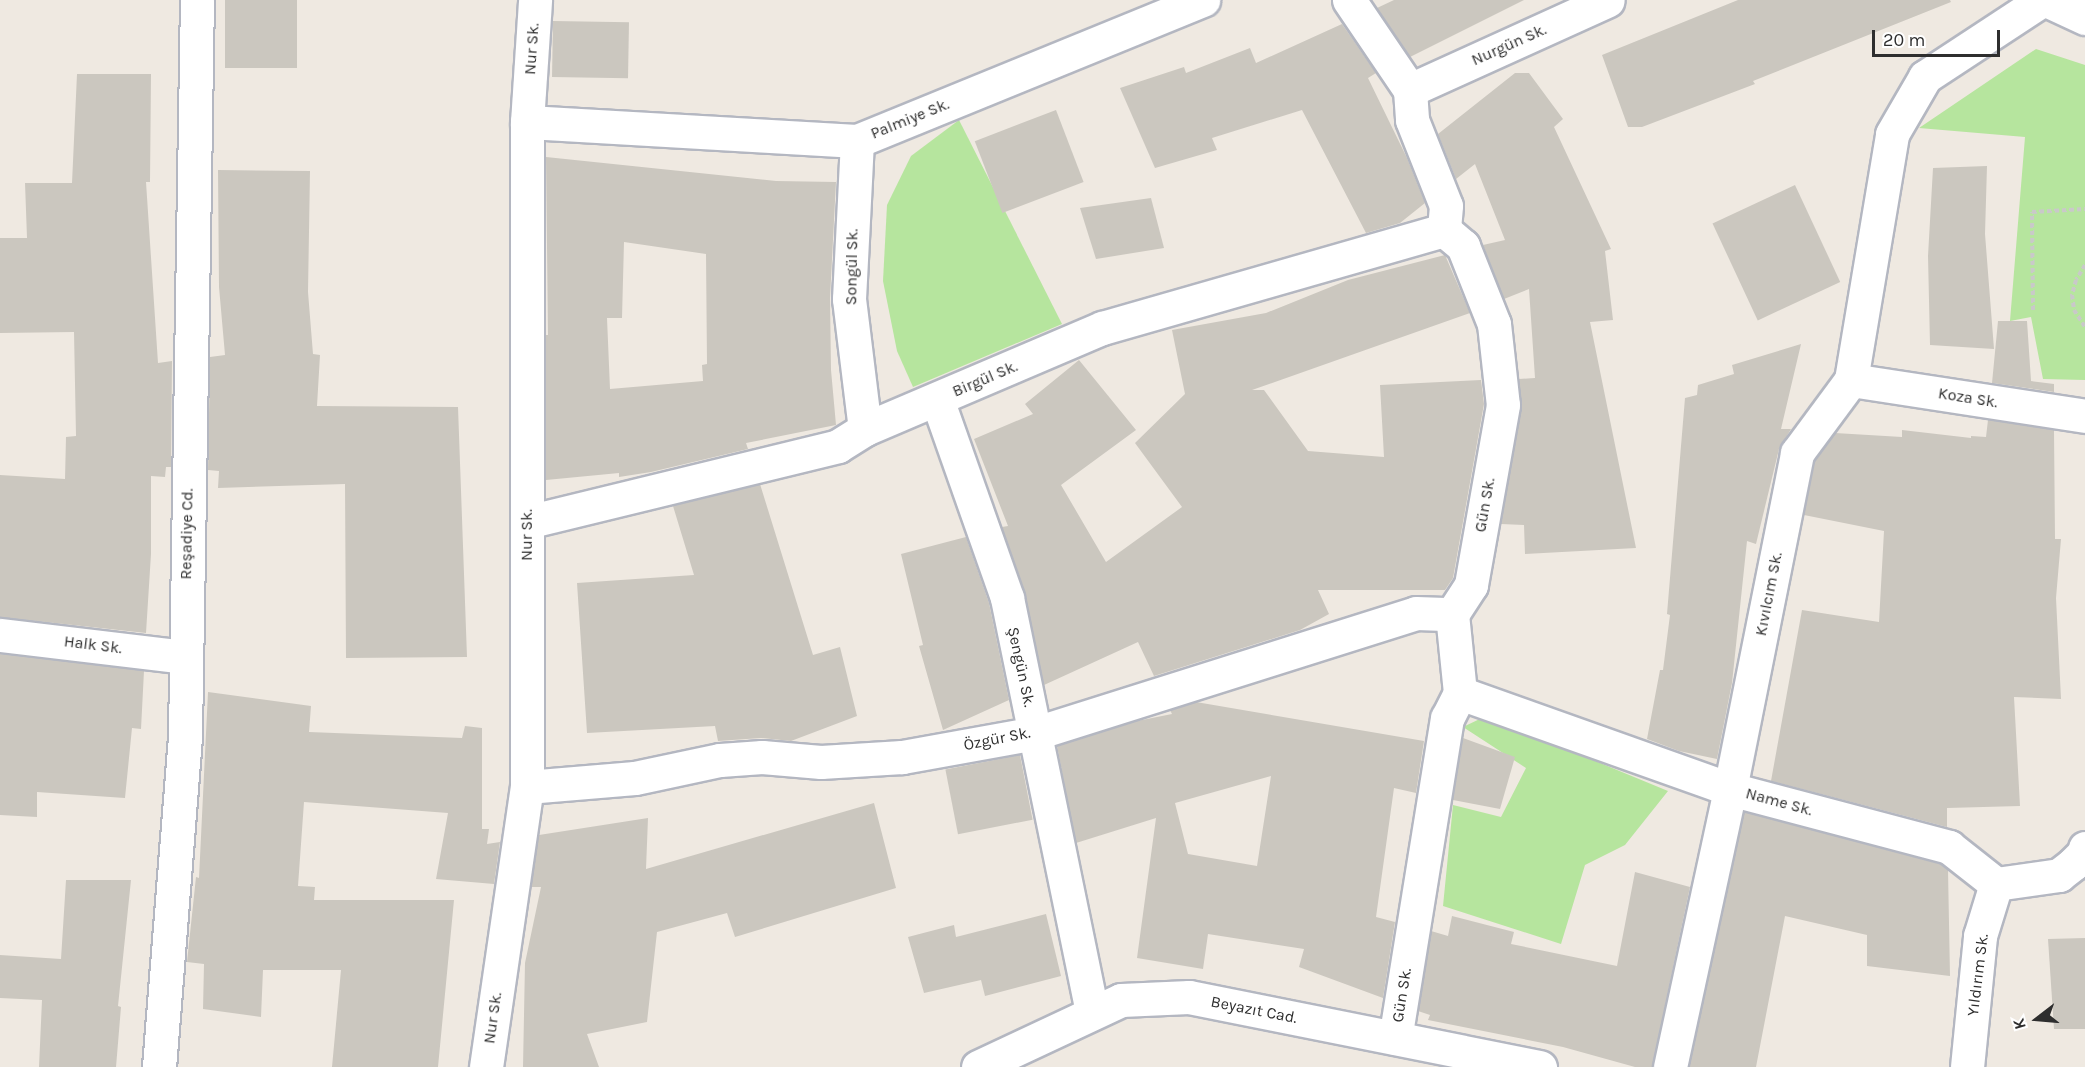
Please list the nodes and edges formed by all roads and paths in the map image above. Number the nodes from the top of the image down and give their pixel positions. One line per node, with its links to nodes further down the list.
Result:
1 (197, 0): 23 (street, Reşadiye Cd.)
2 (535, 0): 9 (street, Nur Sk.)
3 (1203, 0): 10 (street, Palmiye Sk.)
4 (1349, 0): 8 (street)
5 (1608, 0): 8 (street, Nurgün Sk.)
6 (2044, 0): 7 (street); 16 (street, Kıvılcım Sk.)
7 (2085, 18)
8 (1410, 90): 12 (street)
9 (527, 122): 10 (street, Palmiye Sk.); 20 (street, Nur Sk.)
10 (857, 141): 19 (street, Songül Sk.)
11 (2085, 209): 14 (path)
12 (1444, 230): 17 (street, Birgül Sk.); 21 (street, Gün Sk.)
13 (2085, 265): 15 (path)
14 (2032, 310)
15 (2085, 327)
16 (1851, 380): 18 (street, Koza Sk.); 27 (street, Kıvılcım Sk.)
17 (937, 399): 19 (street, Birgül Sk.); 25 (street, Şengün Sk.)
18 (2085, 416)
19 (865, 429): 20 (street, Birgül Sk.)
20 (527, 522): 26 (street, Nur Sk.)
21 (1452, 614): 24 (street); 25 (street, Özgür Sk.)
22 (0, 635): 23 (street, Halk Sk.)
23 (185, 657): 32 (street, Reşadiye Cd.)
24 (1460, 693): 27 (street, Name Sk.); 31 (street, Gün Sk.)
25 (1035, 732): 26 (street, Özgür Sk.); 30 (street, Şengün Sk.)
26 (527, 787): 33 (street, Nur Sk.)
27 (1730, 789): 29 (street, Name Sk.); 36 (street, Kıvılcım Sk.)
28 (2085, 848): 29 (street)
29 (1996, 884): 37 (street, Yıldırım Sk.)
30 (1092, 1012): 31 (street, Beyazıt Cad.); 34 (street, Beyazıt Cad.)
31 (1395, 1038): 35 (street, Beyazıt Cad.)
32 (159, 1067)
33 (486, 1067)
34 (978, 1067)
35 (1540, 1067)
36 (1670, 1067)
37 (1967, 1067)

